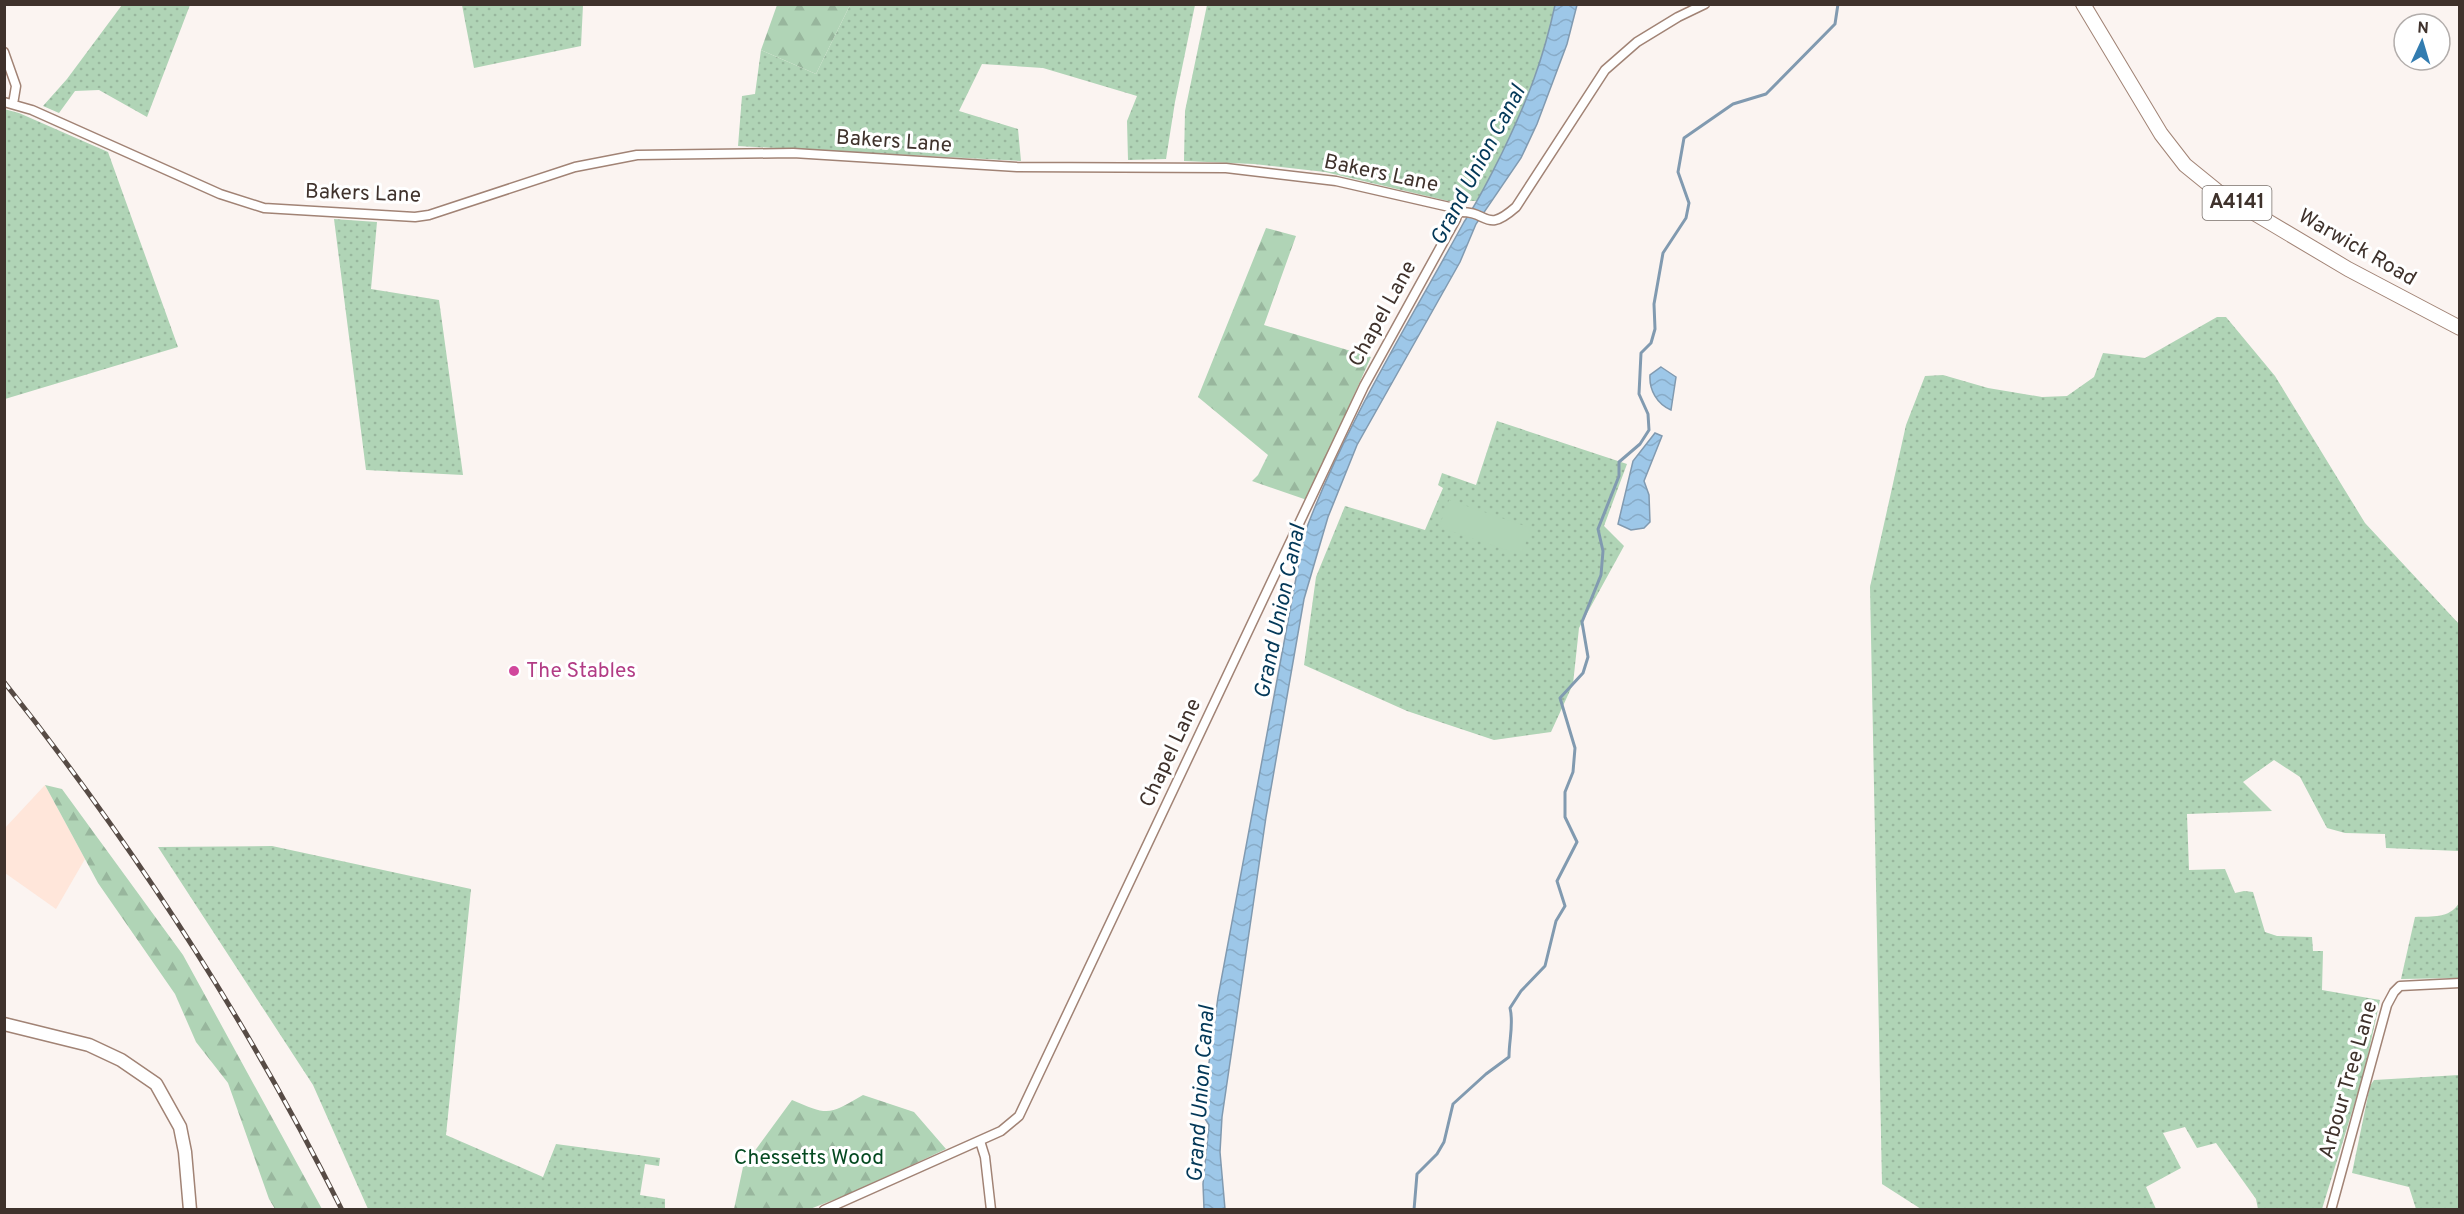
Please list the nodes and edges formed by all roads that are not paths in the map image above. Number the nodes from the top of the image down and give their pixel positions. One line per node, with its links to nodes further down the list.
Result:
1 (1705, 4): 5 (street, Bakers Lane)
2 (2083, 4): 6 (main road, Warwick Road / A4141)
3 (4, 52): 4 (street)
4 (9, 103): 5 (street, Bakers Lane)
5 (1458, 213): 9 (street, Chapel Lane)
6 (2460, 328)
7 (2460, 983): 13 (street, Arbour Tree Lane)
8 (4, 1024): 10 (street)
9 (980, 1140): 11 (street, Chapel Lane); 12 (street)
10 (190, 1209)
11 (824, 1209)
12 (991, 1209)
13 (2331, 1209)

